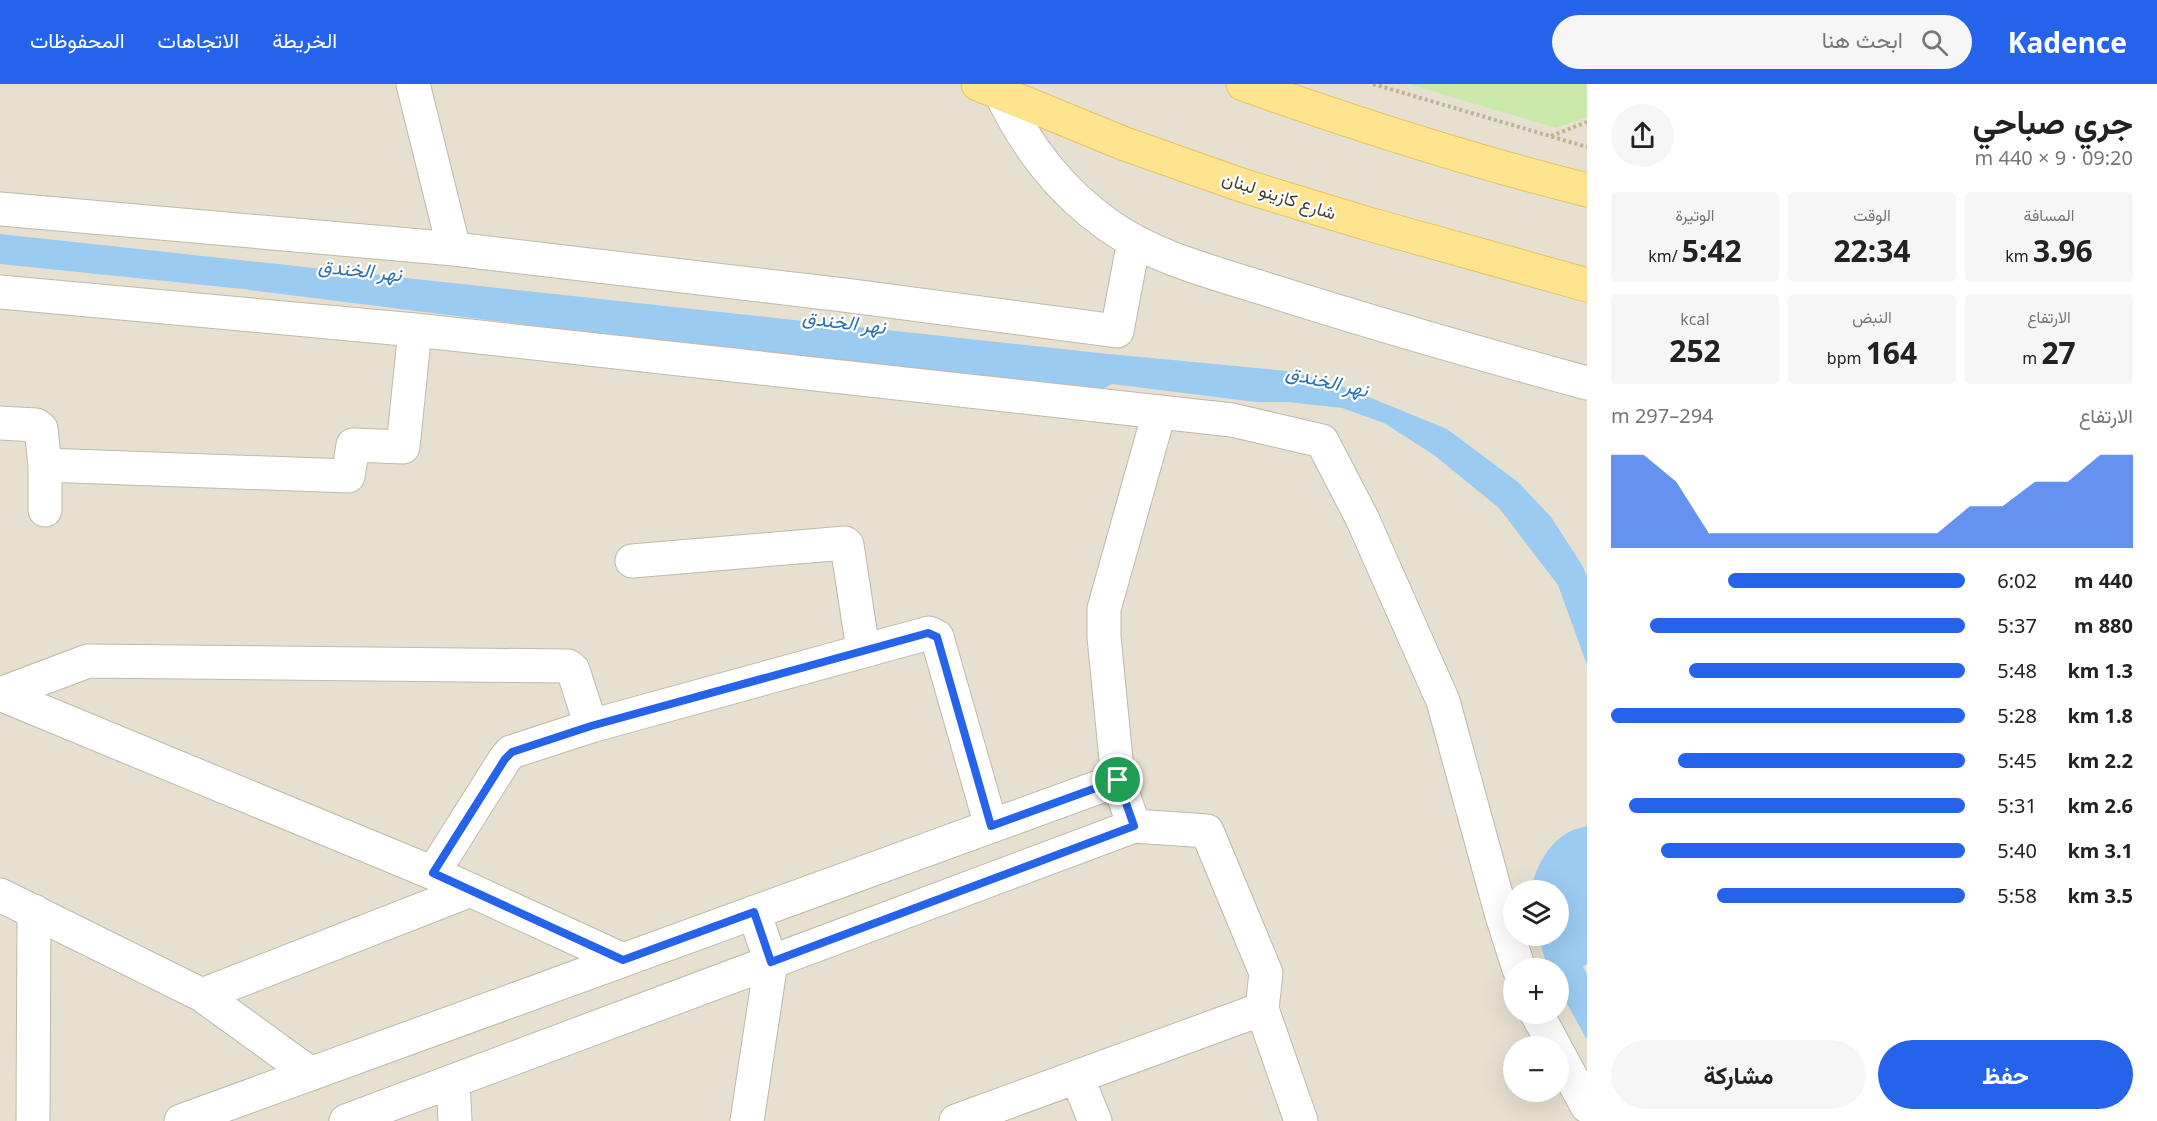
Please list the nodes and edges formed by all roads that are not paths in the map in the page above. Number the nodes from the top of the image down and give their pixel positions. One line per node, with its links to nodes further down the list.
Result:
1 (413, 84): 7 (street)
2 (1243, 84): 4 (main road)
3 (989, 88): 6 (street); 8 (main road, شارع كازينو لبنان)
4 (1587, 190)
5 (0, 208): 7 (street)
6 (1134, 241): 7 (street); 11 (street)
7 (454, 249)
8 (1587, 285)
9 (0, 292): 10 (street)
10 (415, 330): 12 (street); 14 (street)
11 (1587, 383)
12 (1159, 413): 20 (street); 28 (street)
13 (0, 423): 14 (street)
14 (45, 465): 15 (street)
15 (45, 510)
16 (633, 561): 17 (street)
17 (863, 650): 19 (street); 21 (street)
18 (0, 694): 19 (street); 23 (street)
19 (591, 726): 23 (street)
20 (1118, 780): 21 (street); 22 (street)
21 (991, 826): 27 (street)
22 (1134, 826): 30 (street); 32 (street)
23 (433, 873): 24 (street)
24 (471, 890): 29 (street); 31 (street)
25 (0, 895): 26 (street)
26 (34, 911): 31 (street); 39 (street)
27 (754, 912): 29 (street); 30 (street)
28 (1516, 958)
29 (623, 960): 34 (street)
30 (771, 962): 36 (street); 43 (street)
31 (202, 995): 34 (street)
32 (1262, 1009): 35 (street); 46 (street)
33 (1569, 1073): 37 (street)
34 (311, 1074): 40 (street)
35 (1077, 1077): 38 (street); 45 (street)
36 (453, 1081): 41 (street); 42 (street)
37 (1587, 1106)
38 (991, 1114): 44 (street)
39 (33, 1121)
40 (181, 1121)
41 (346, 1121)
42 (455, 1121)
43 (747, 1121)
44 (956, 1121)
45 (1095, 1121)
46 (1301, 1121)

